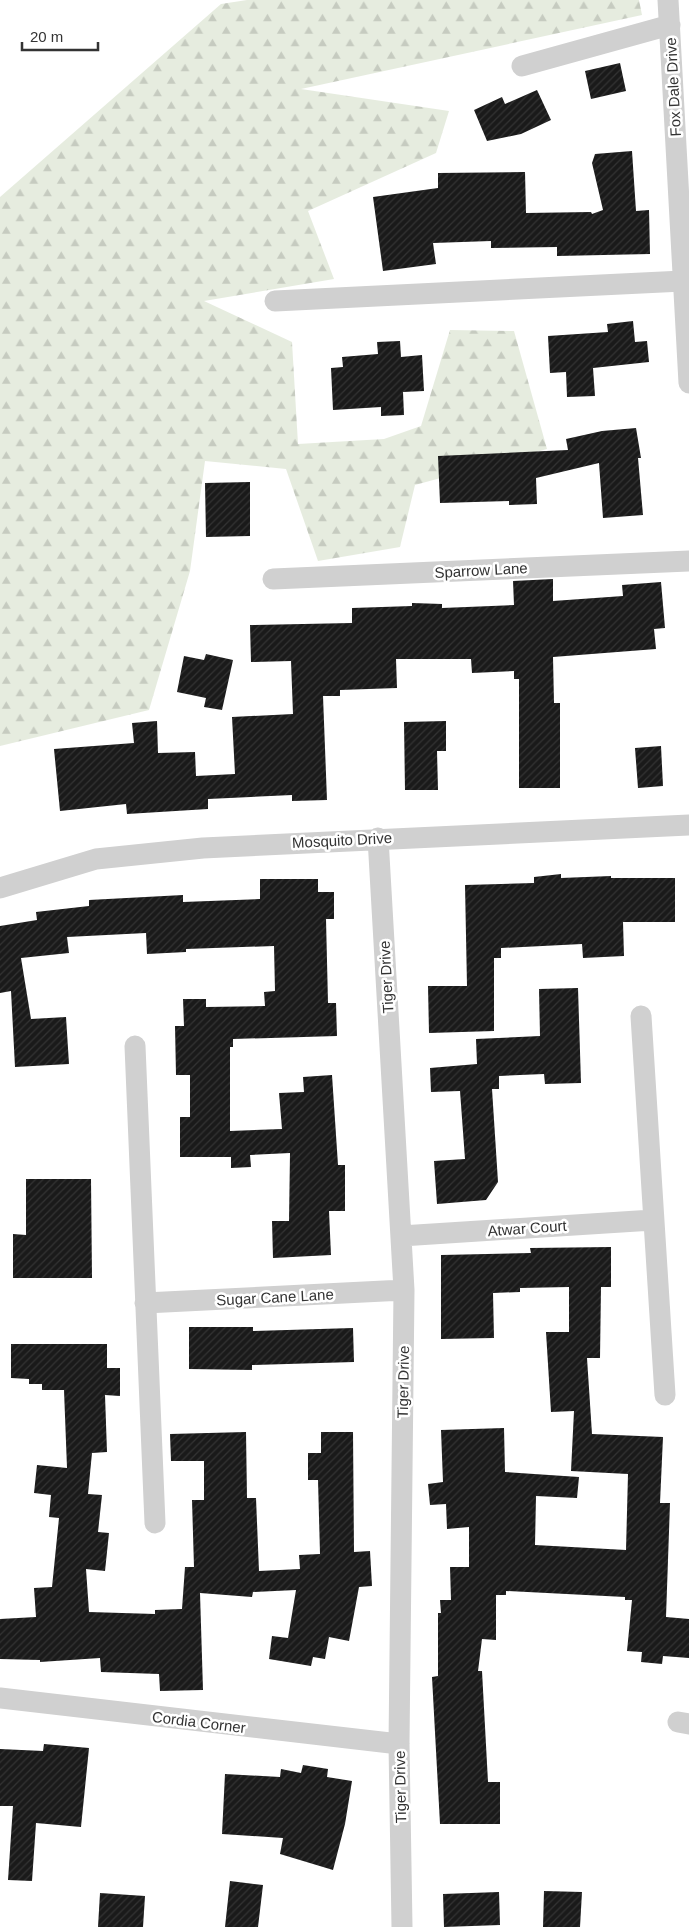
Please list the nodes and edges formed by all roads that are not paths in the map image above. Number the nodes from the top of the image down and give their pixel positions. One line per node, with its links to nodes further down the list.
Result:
1 (668, 0): 2 (street, Fox Dale Drive)
2 (670, 25): 3 (street); 4 (street, Fox Dale Drive)
3 (522, 66)
4 (683, 281): 5 (street); 6 (street, Fox Dale Drive)
5 (275, 301)
6 (689, 383)
7 (689, 561): 8 (street, Sparrow Lane)
8 (273, 580)
9 (689, 824): 10 (street, Mosquito Drive)
10 (378, 838): 11 (street, Mosquito Drive); 15 (street, Tiger Drive)
11 (0, 888)
12 (641, 1016): 14 (street)
13 (135, 1046): 17 (street)
14 (653, 1220): 15 (street, Atwar Court); 18 (street)
15 (400, 1236): 16 (street, Tiger Drive)
16 (404, 1290): 17 (street, Sugar Cane Lane); 21 (street, Tiger Drive)
17 (145, 1303): 19 (street)
18 (665, 1395)
19 (155, 1523)
20 (0, 1698): 21 (street, Cordia Corner)
21 (399, 1744): 22 (street, Tiger Drive)
22 (402, 1927)

